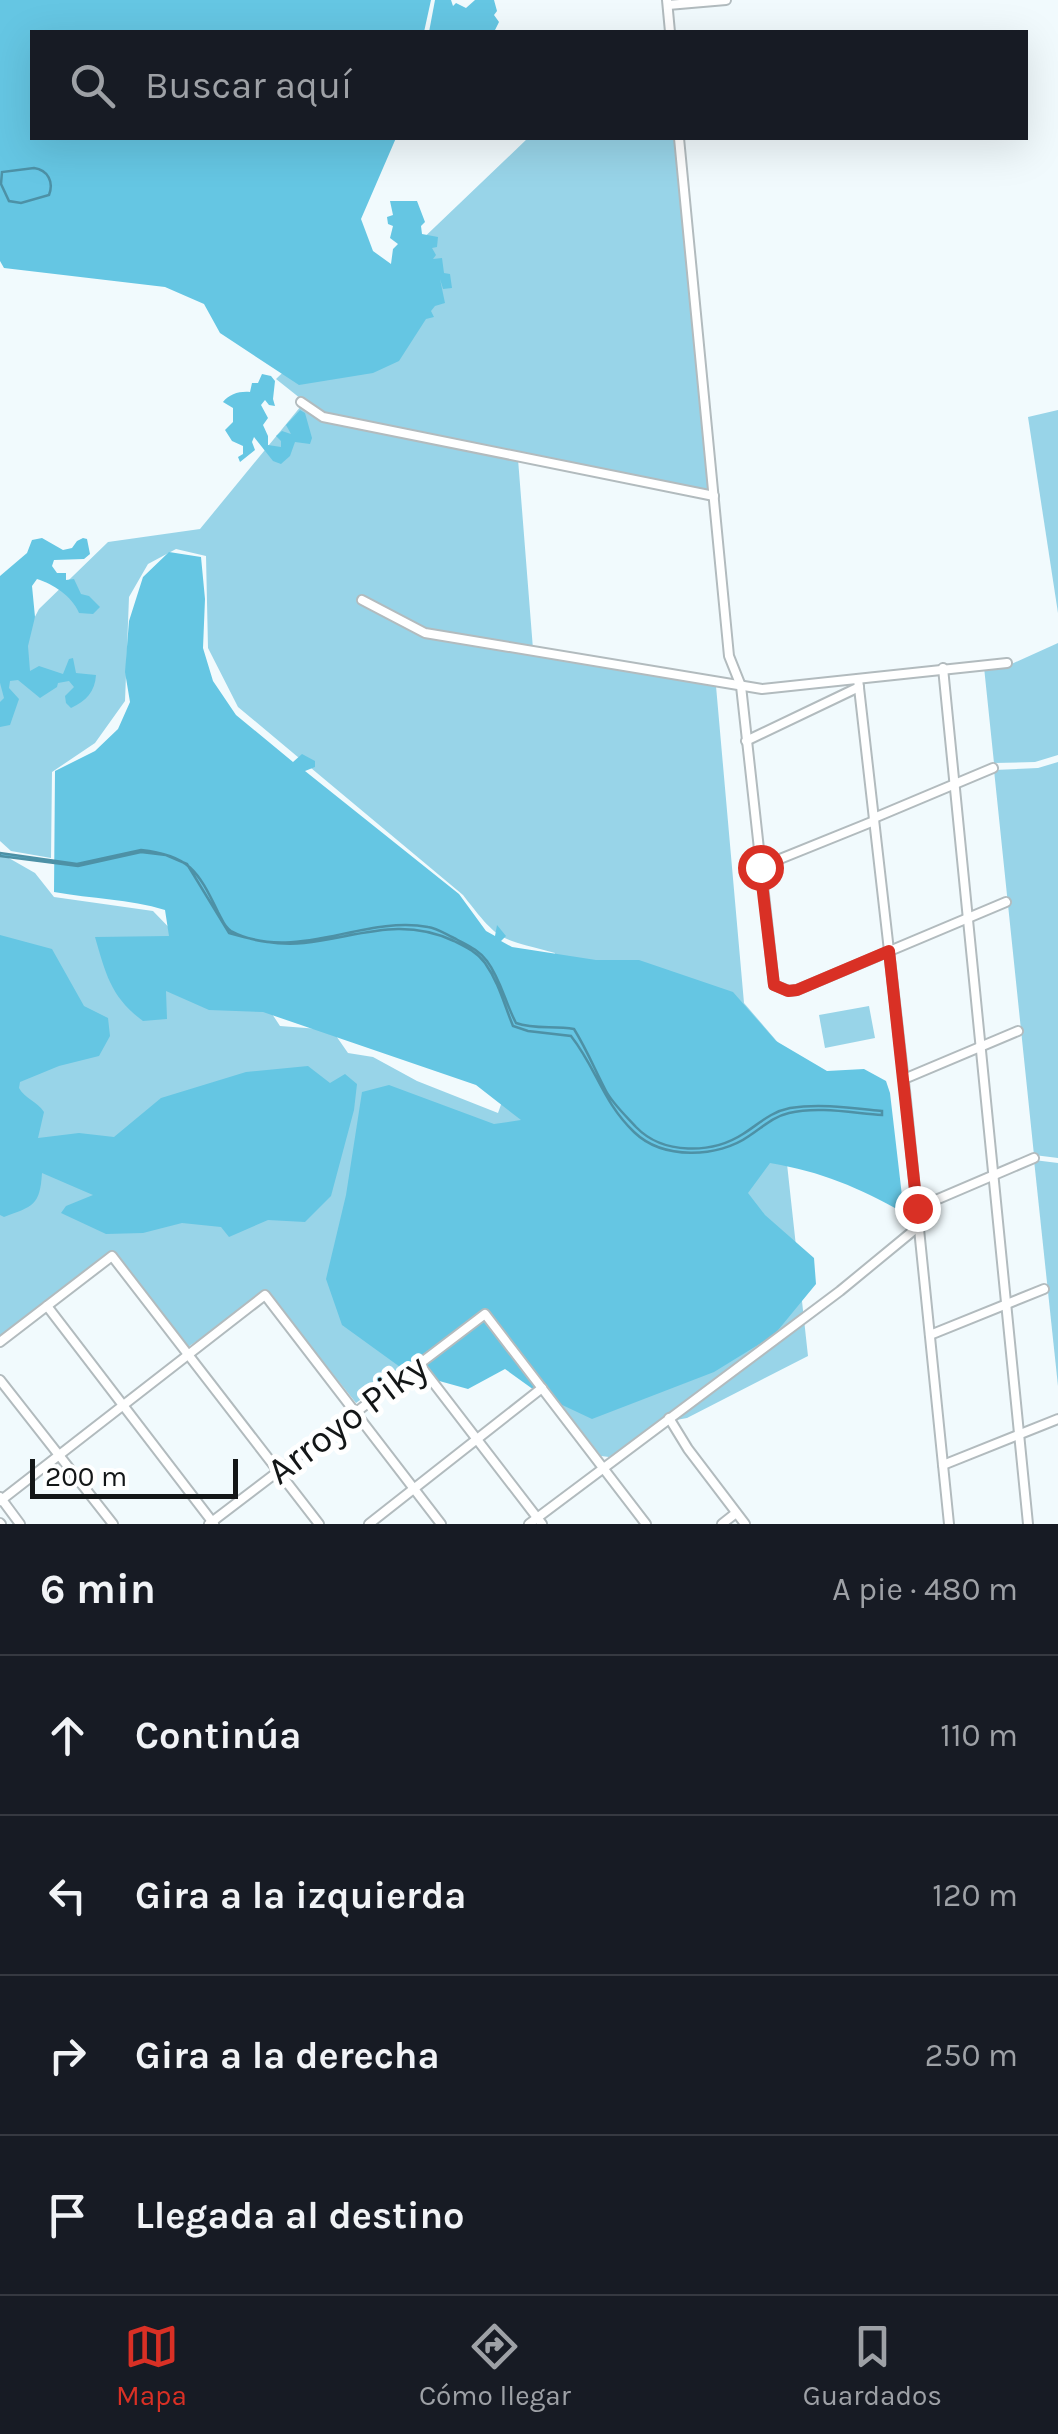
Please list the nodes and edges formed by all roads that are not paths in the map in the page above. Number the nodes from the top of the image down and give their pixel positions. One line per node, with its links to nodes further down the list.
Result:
1 (726, 0): 2 (street)
2 (668, 3): 3 (street)
3 (670, 30)
4 (679, 140): 6 (street)
5 (301, 402): 6 (street)
6 (714, 496): 11 (street)
7 (362, 600): 11 (street)
8 (1007, 663): 9 (street)
9 (943, 668): 10 (street); 14 (street)
10 (858, 683): 11 (street); 12 (street); 15 (street)
11 (740, 686): 12 (street)
12 (746, 741): 16 (street)
13 (993, 768): 14 (street)
14 (955, 784): 15 (street); 18 (street)
15 (874, 819): 16 (street); 19 (street)
16 (760, 867): 19 (street)
17 (1006, 902): 18 (street)
18 (968, 918): 19 (street); 21 (street)
19 (889, 951): 22 (street)
20 (1018, 1031): 21 (street)
21 (981, 1046): 22 (street); 24 (street)
22 (904, 1079): 25 (street)
23 (1034, 1158): 24 (street)
24 (993, 1175): 25 (street); 28 (street)
25 (917, 1208): 26 (street)
26 (919, 1226): 30 (street); 38 (street)
27 (1044, 1290): 28 (street)
28 (1007, 1304): 30 (street); 40 (street)
29 (47, 1306): 31 (street); 32 (street); 36 (street)
30 (930, 1335): 43 (street)
31 (0, 1342)
32 (188, 1354): 36 (street); 37 (street); 45 (street)
33 (419, 1364): 35 (street, Arroyo Piky); 37 (street, Arroyo Piky); 41 (street)
34 (0, 1380): 42 (street)
35 (542, 1388): 41 (street); 44 (street)
36 (122, 1406): 42 (street); 50 (street)
37 (355, 1412): 45 (street, Arroyo Piky); 46 (street)
38 (668, 1418): 44 (street); 48 (street)
39 (1058, 1419): 40 (street)
40 (1020, 1434): 43 (street); 61 (street)
41 (477, 1440): 46 (street); 49 (street)
42 (58, 1455): 47 (street); 52 (street)
43 (943, 1464): 60 (street)
44 (602, 1467): 49 (street); 57 (street)
45 (278, 1471): 50 (street, Arroyo Piky); 53 (street)
46 (414, 1489): 54 (street); 55 (street)
47 (1, 1499): 51 (street)
48 (736, 1513): 58 (street); 59 (street)
49 (540, 1521): 56 (street)
50 (212, 1523)
51 (20, 1524)
52 (112, 1524)
53 (319, 1524)
54 (369, 1524)
55 (441, 1524)
56 (529, 1524)
57 (646, 1524)
58 (722, 1524)
59 (745, 1524)
60 (950, 1524)
61 (1028, 1524)

